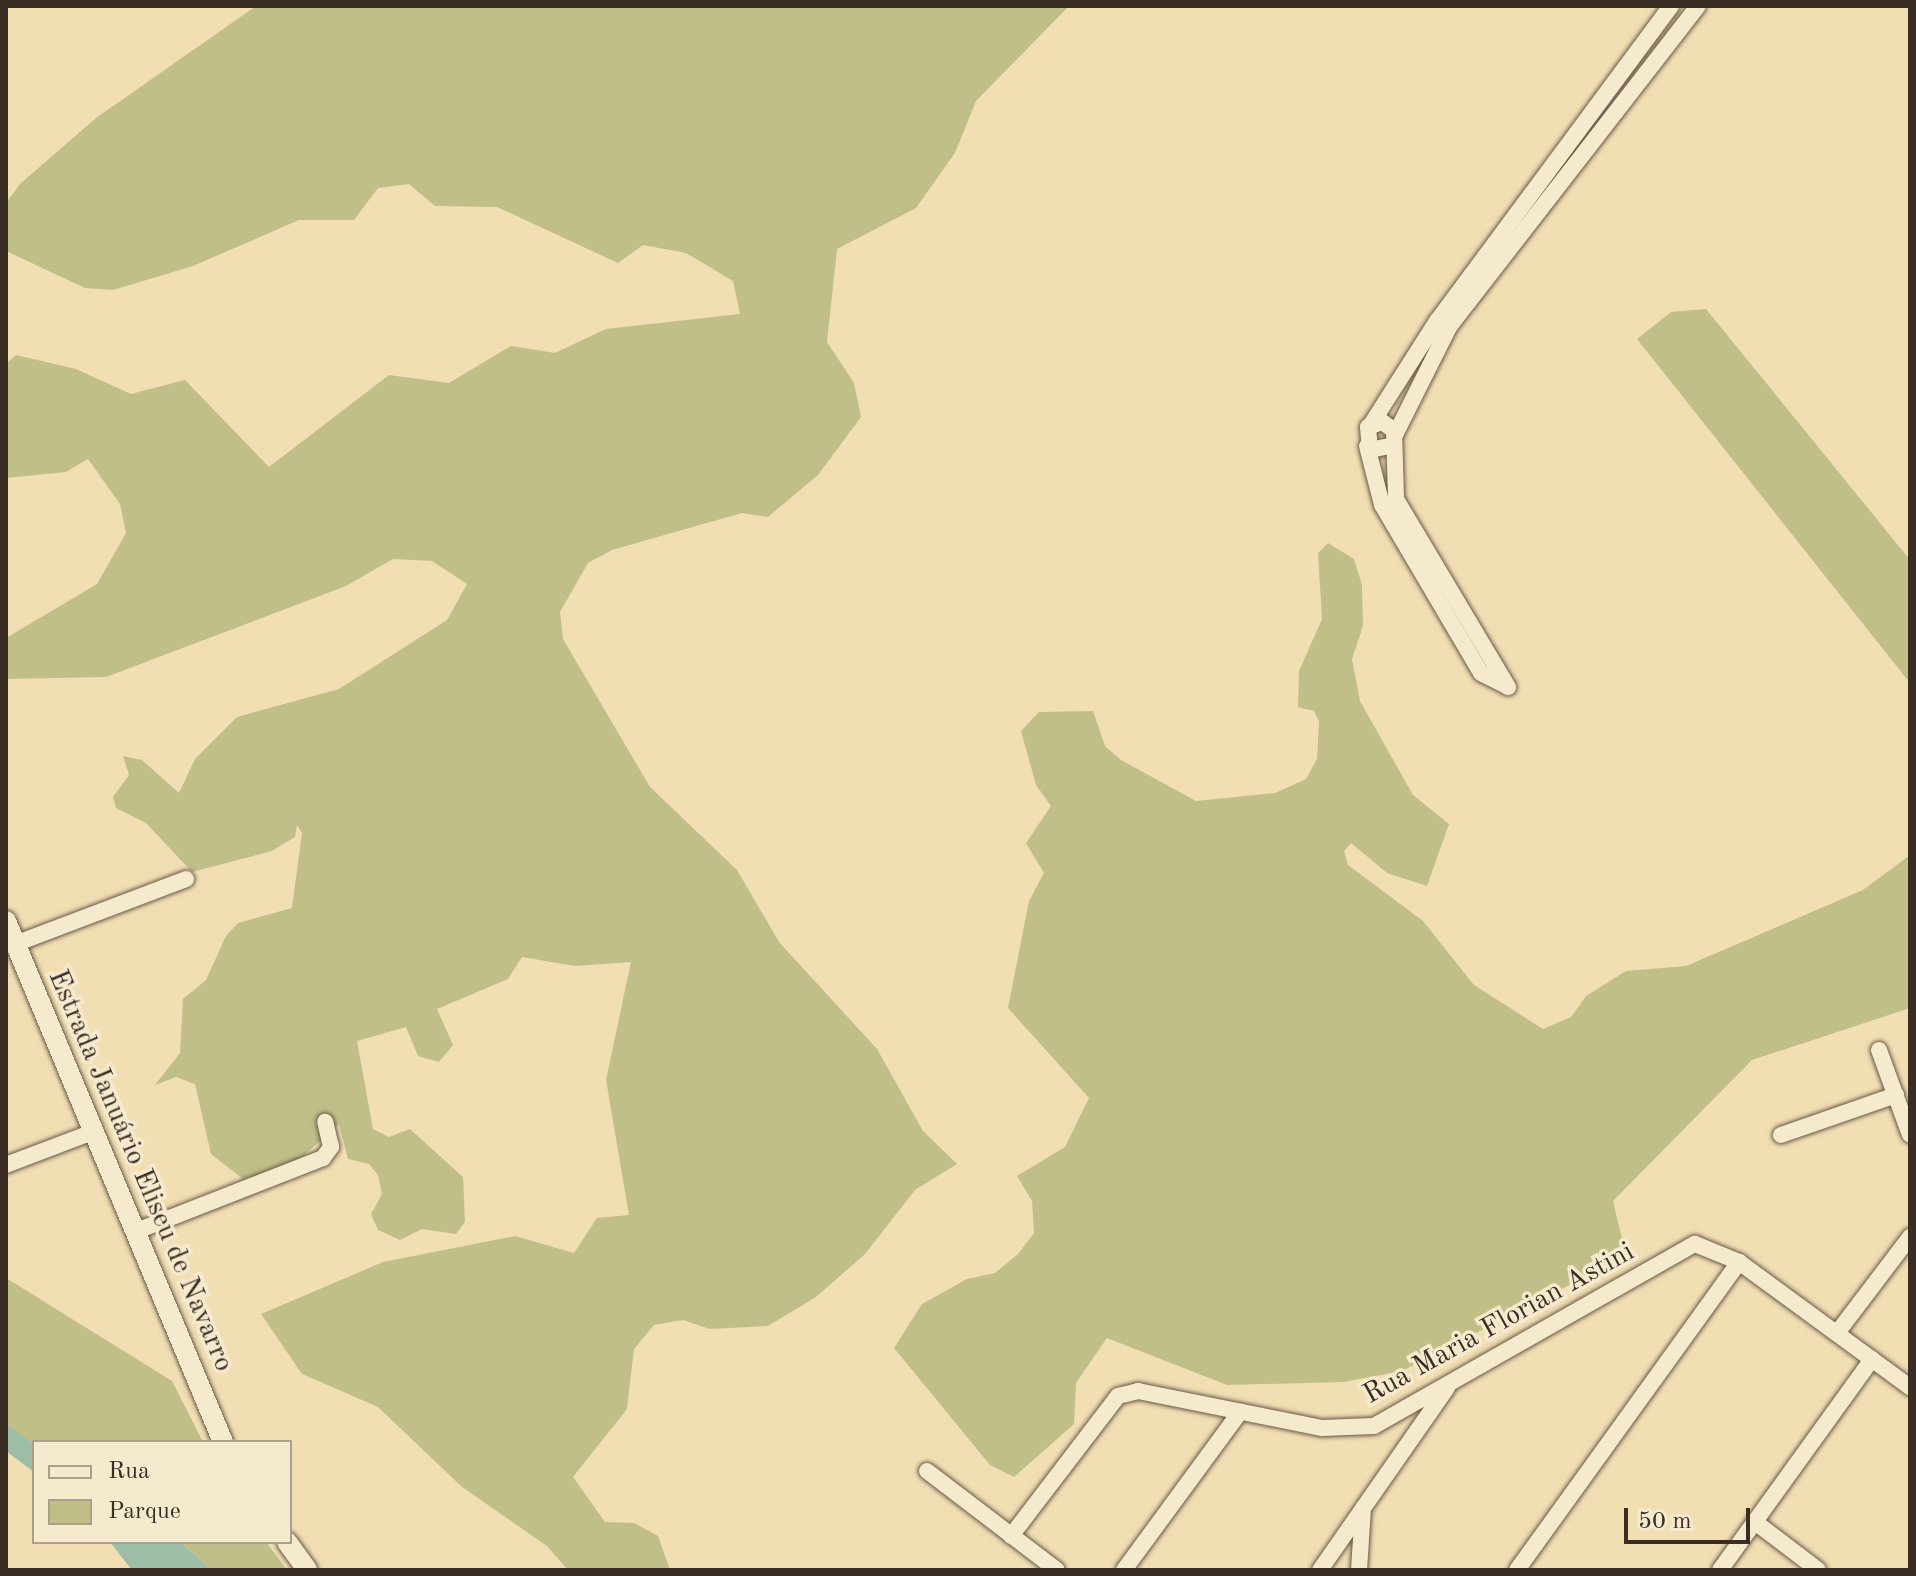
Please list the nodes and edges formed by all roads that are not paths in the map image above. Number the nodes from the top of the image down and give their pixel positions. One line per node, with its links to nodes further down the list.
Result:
1 (1671, 6): 3 (street)
2 (1698, 6): 4 (street)
3 (1370, 426): 4 (street); 5 (street)
4 (1394, 440): 5 (street); 5 (street)
5 (1367, 446)
6 (186, 879): 8 (street)
7 (6, 921): 8 (street, Estrada Januário Eliseu de Navarro)
8 (15, 944): 12 (street, Estrada Januário Eliseu de Navarro)
9 (1879, 1050): 10 (street)
10 (1896, 1095): 13 (street); 14 (street)
11 (325, 1122): 16 (street)
12 (93, 1132): 15 (street); 16 (street, Estrada Januário Eliseu de Navarro)
13 (1781, 1135)
14 (1910, 1135)
15 (6, 1165)
16 (134, 1232): 24 (street, Estrada Januário Eliseu de Navarro)
17 (1910, 1237): 19 (street)
18 (1739, 1262): 19 (street); 21 (street, Rua Maria Florian Astini); 35 (street)
19 (1837, 1333): 20 (street)
20 (1872, 1359): 22 (street); 27 (street)
21 (1451, 1382): 23 (street, Rua Maria Florian Astini); 26 (street)
22 (1910, 1387)
23 (1240, 1412): 28 (street, Rua Maria Florian Astini); 32 (street)
24 (222, 1440)
25 (927, 1471): 28 (street)
26 (1363, 1507): 33 (street); 34 (street)
27 (1755, 1522): 36 (street); 37 (street)
28 (1011, 1536): 31 (street)
29 (288, 1544): 30 (street)
30 (307, 1570)
31 (1057, 1570)
32 (1124, 1570)
33 (1320, 1570)
34 (1359, 1570)
35 (1517, 1570)
36 (1720, 1570)
37 (1818, 1570)

